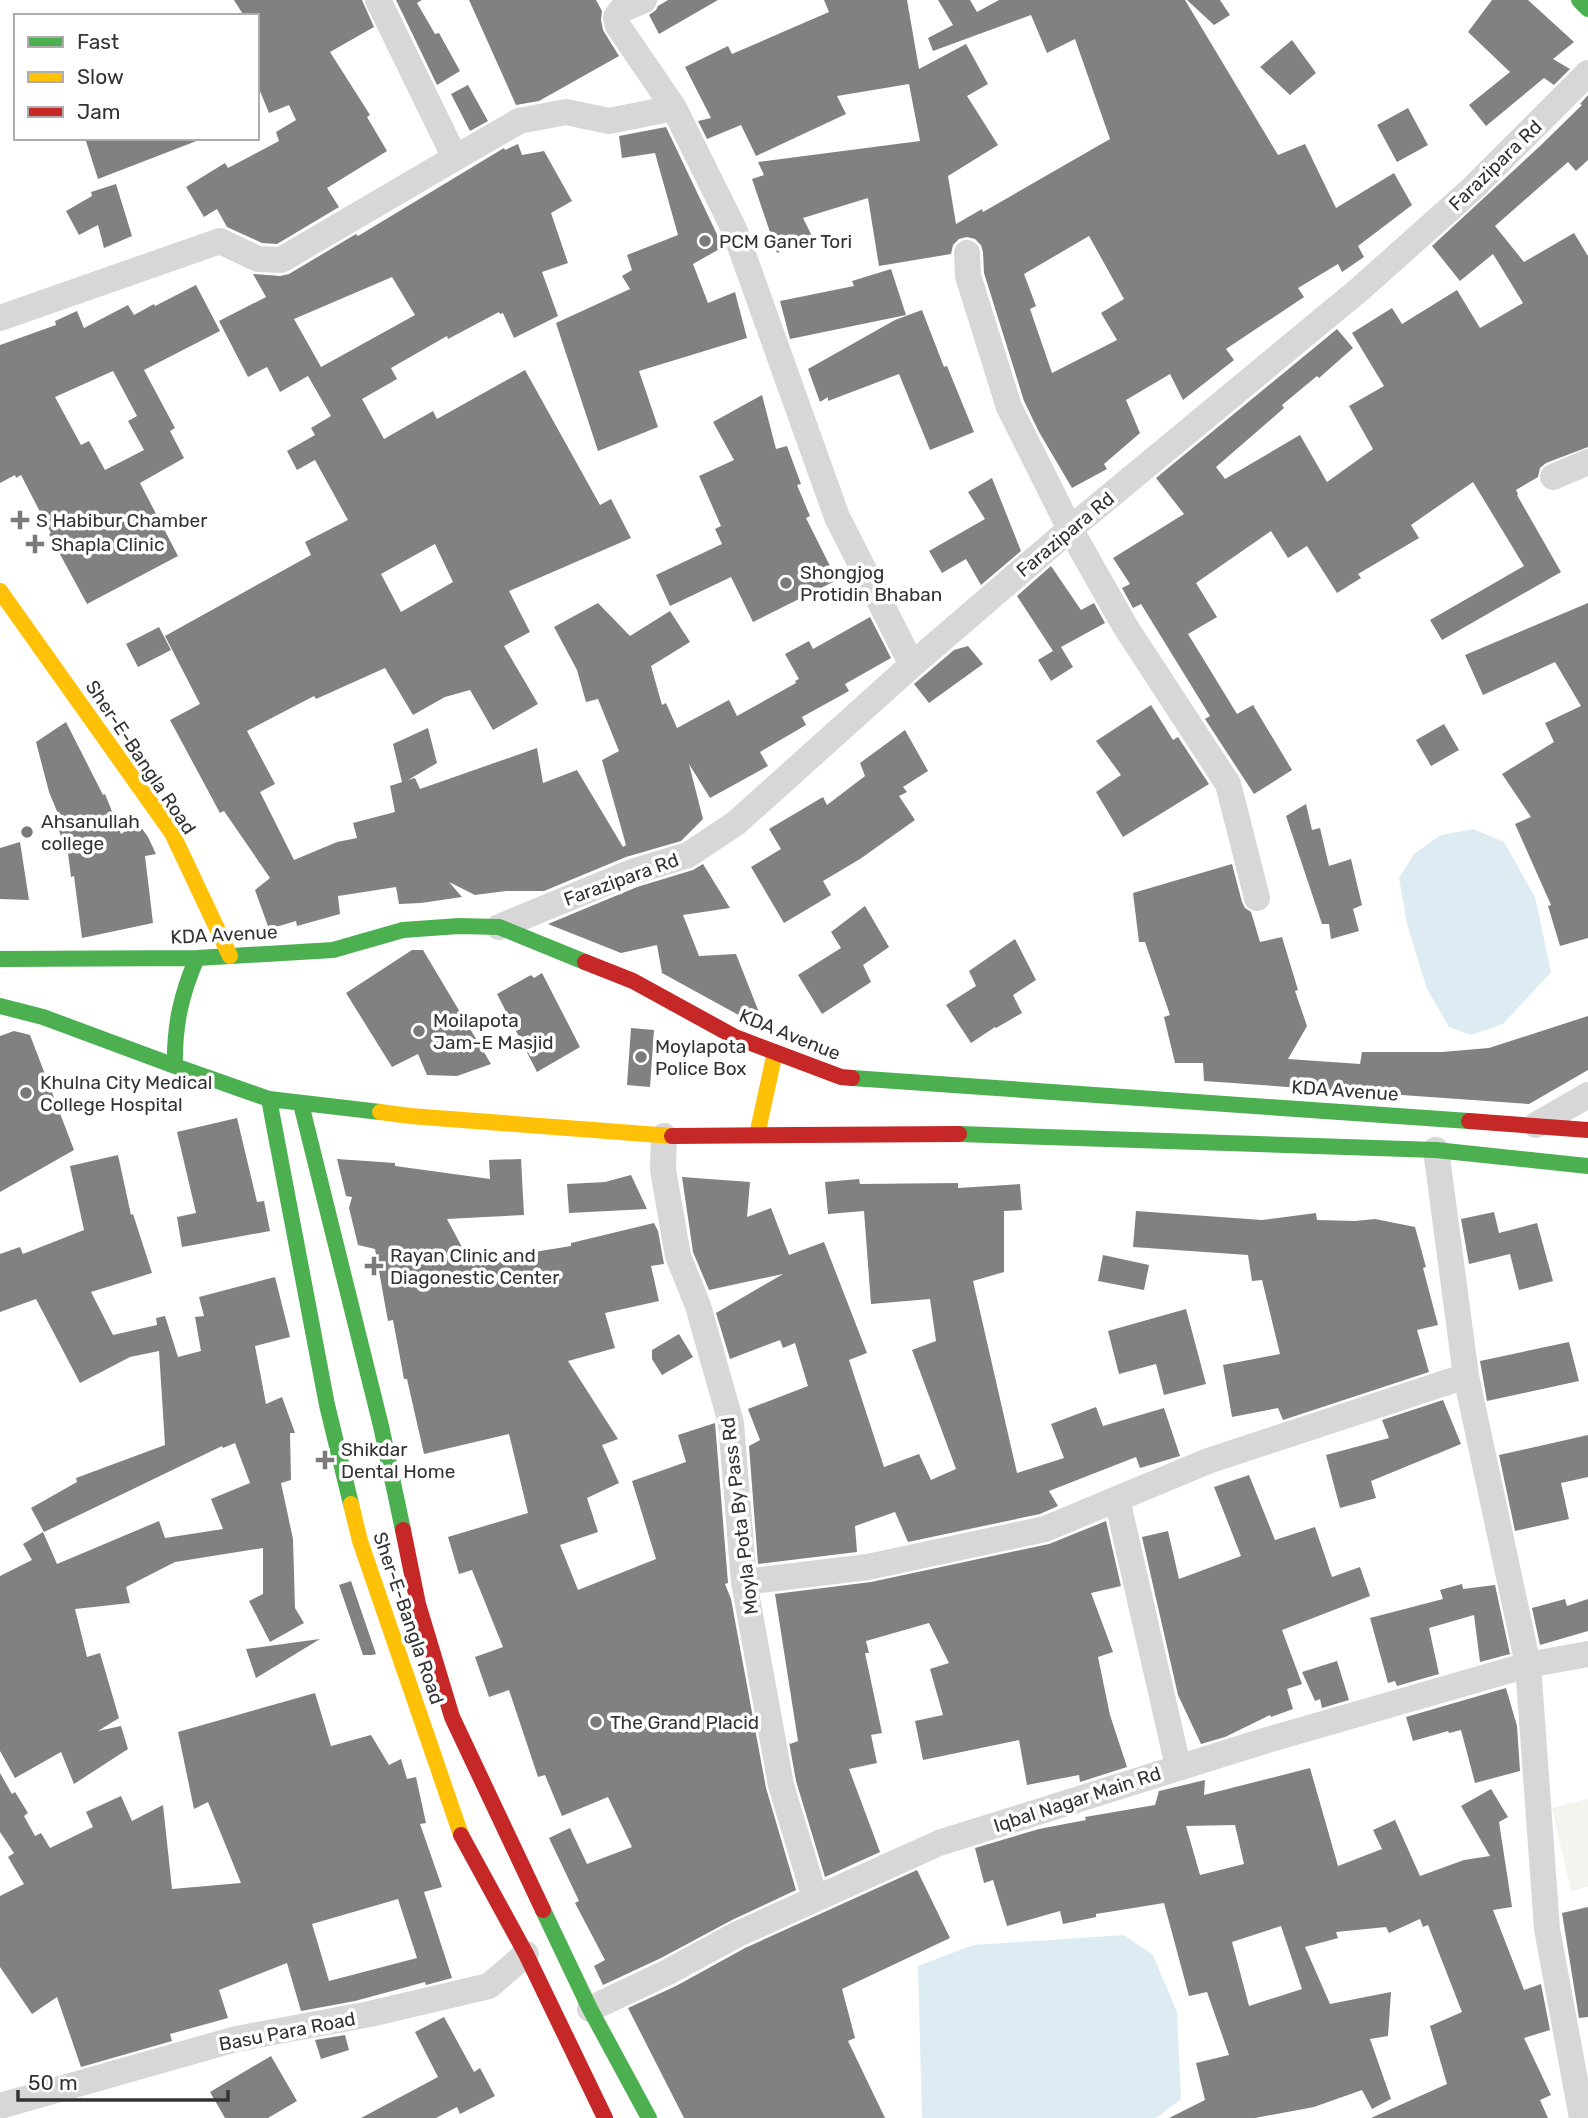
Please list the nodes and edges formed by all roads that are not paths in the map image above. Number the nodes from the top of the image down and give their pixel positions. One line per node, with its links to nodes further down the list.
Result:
1 (378, 0): 7 (street)
2 (644, 0): 6 (street)
3 (1578, 0): 4 (main road)
4 (1588, 9)
5 (1588, 73): 12 (street, Farazipara Rd)
6 (674, 108): 7 (street); 14 (street)
7 (455, 158): 9 (street)
8 (967, 253): 12 (street)
9 (0, 318)
10 (1588, 462): 11 (street)
11 (1553, 477)
12 (1070, 529): 14 (street, Farazipara Rd); 15 (street)
13 (0, 591): 17 (main road, Sher-E-Bangla Road)
14 (912, 665): 16 (street, Farazipara Rd)
15 (1257, 898)
16 (499, 927): 17 (main road, KDA Avenue); 21 (main road, KDA Avenue)
17 (230, 956): 18 (main road, KDA Avenue)
18 (198, 958): 19 (main road, KDA Avenue); 22 (main road)
19 (0, 959)
20 (0, 1006): 22 (main road)
21 (775, 1052): 26 (main road, KDA Avenue); 28 (main road)
22 (176, 1066): 24 (main road)
23 (1588, 1095): 26 (street)
24 (270, 1099): 25 (main road); 39 (main road, Sher-E-Bangla Road)
25 (301, 1104): 29 (main road); 40 (main road, Sher-E-Bangla Road)
26 (1536, 1125): 27 (main road, KDA Avenue)
27 (1588, 1130)
28 (757, 1135): 29 (main road); 30 (main road)
29 (664, 1136): 34 (street, Moyla Pota By Pass Rd)
30 (1436, 1150): 31 (main road); 32 (street)
31 (1588, 1166)
32 (1466, 1376): 33 (street); 36 (street)
33 (1117, 1499): 34 (street); 37 (street)
34 (744, 1582): 38 (street, Moyla Pota By Pass Rd)
35 (1588, 1654): 36 (street, Iqbal Nagar Main Rd)
36 (1528, 1665): 37 (street, Iqbal Nagar Main Rd); 44 (street)
37 (1178, 1766): 38 (street, Iqbal Nagar Main Rd)
38 (815, 1898): 40 (street, Iqbal Nagar Main Rd)
39 (526, 1954): 41 (street, Basu Para Road); 42 (main road, Sher-E-Bangla Road)
40 (590, 2009): 43 (main road, Sher-E-Bangla Road)
41 (0, 2106)
42 (605, 2118)
43 (649, 2118)
44 (1582, 2118)

